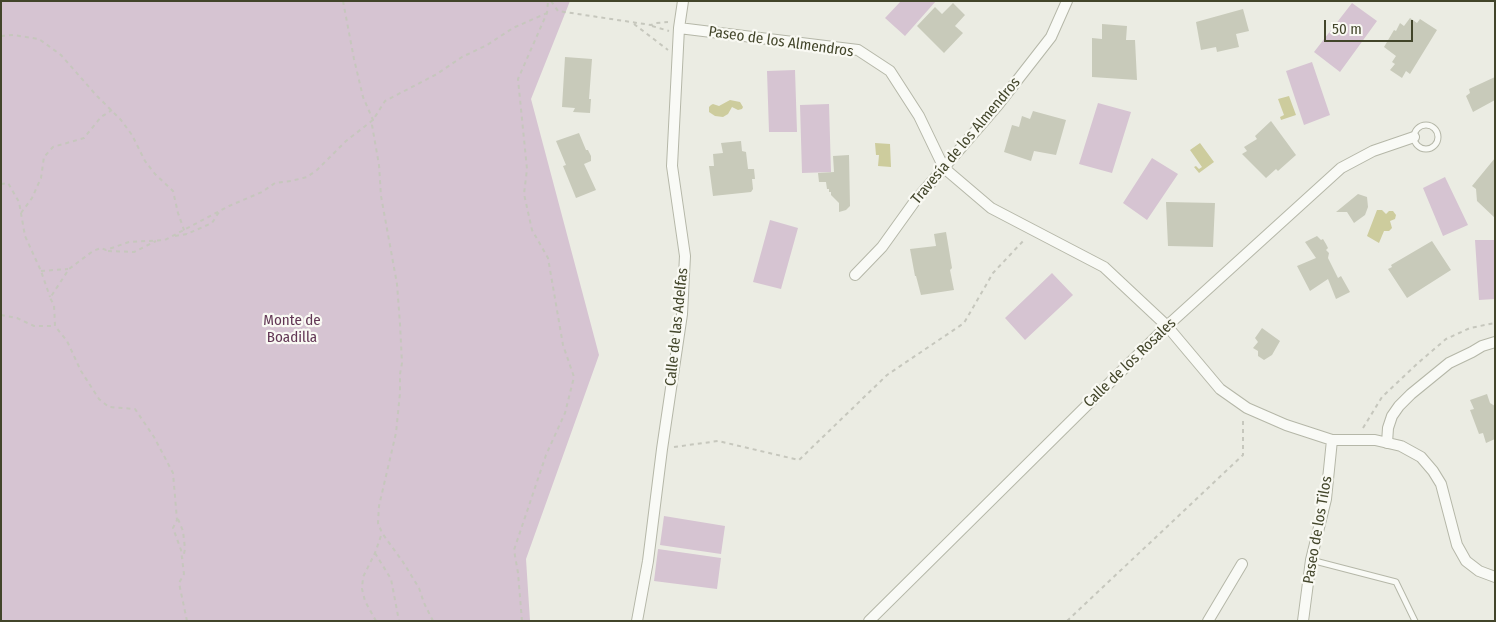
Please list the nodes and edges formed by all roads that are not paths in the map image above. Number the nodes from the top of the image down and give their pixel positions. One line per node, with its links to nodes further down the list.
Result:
1 (684, 1): 3 (street, Calle de las Adelfas)
2 (1067, 1): 5 (street, Travesía de los Almendros)
3 (679, 27): 5 (street, Paseo de los Almendros); 14 (street, Calle de las Adelfas)
4 (1414, 138): 4 (lane); 7 (street, Calle de los Rosales)
5 (944, 168): 6 (street, Travesía de los Almendros); 7 (street, Paseo de los Almendros)
6 (855, 275)
7 (1167, 326): 9 (street, Paseo de los Almendros); 15 (street, Calle de los Rosales)
8 (1495, 342): 10 (street)
9 (1332, 440): 10 (street, Paseo de los Almendros); 11 (street, Paseo de los Tilos)
10 (1387, 443): 13 (street, Paseo de los Almendros)
11 (1311, 560): 17 (street, Paseo de los Tilos); 18 (lane)
12 (1242, 564): 16 (street)
13 (1495, 577)
14 (637, 621)
15 (869, 621)
16 (1208, 621)
17 (1303, 621)
18 (1414, 621)

